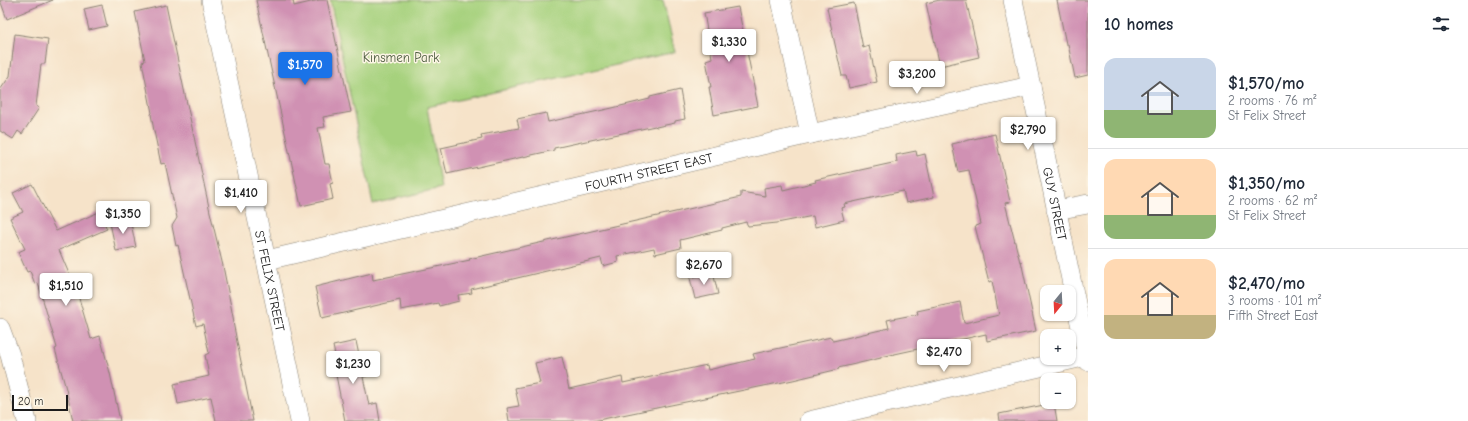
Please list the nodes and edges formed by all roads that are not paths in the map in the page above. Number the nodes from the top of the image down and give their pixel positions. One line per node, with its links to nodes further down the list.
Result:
1 (211, 0): 8 (street, ST FELIX STREET)
2 (781, 0): 5 (street)
3 (1013, 0): 4 (street, GUY STREET)
4 (1031, 86): 5 (street, FOURTH STREET EAST); 7 (street, GUY STREET)
5 (810, 134): 8 (street, FOURTH STREET EAST)
6 (1088, 204): 7 (street)
7 (1056, 210): 10 (street, GUY STREET)
8 (267, 260): 12 (street, ST FELIX STREET)
9 (0, 328): 11 (street)
10 (1087, 358): 13 (street)
11 (27, 421)
12 (300, 421)
13 (809, 421)

